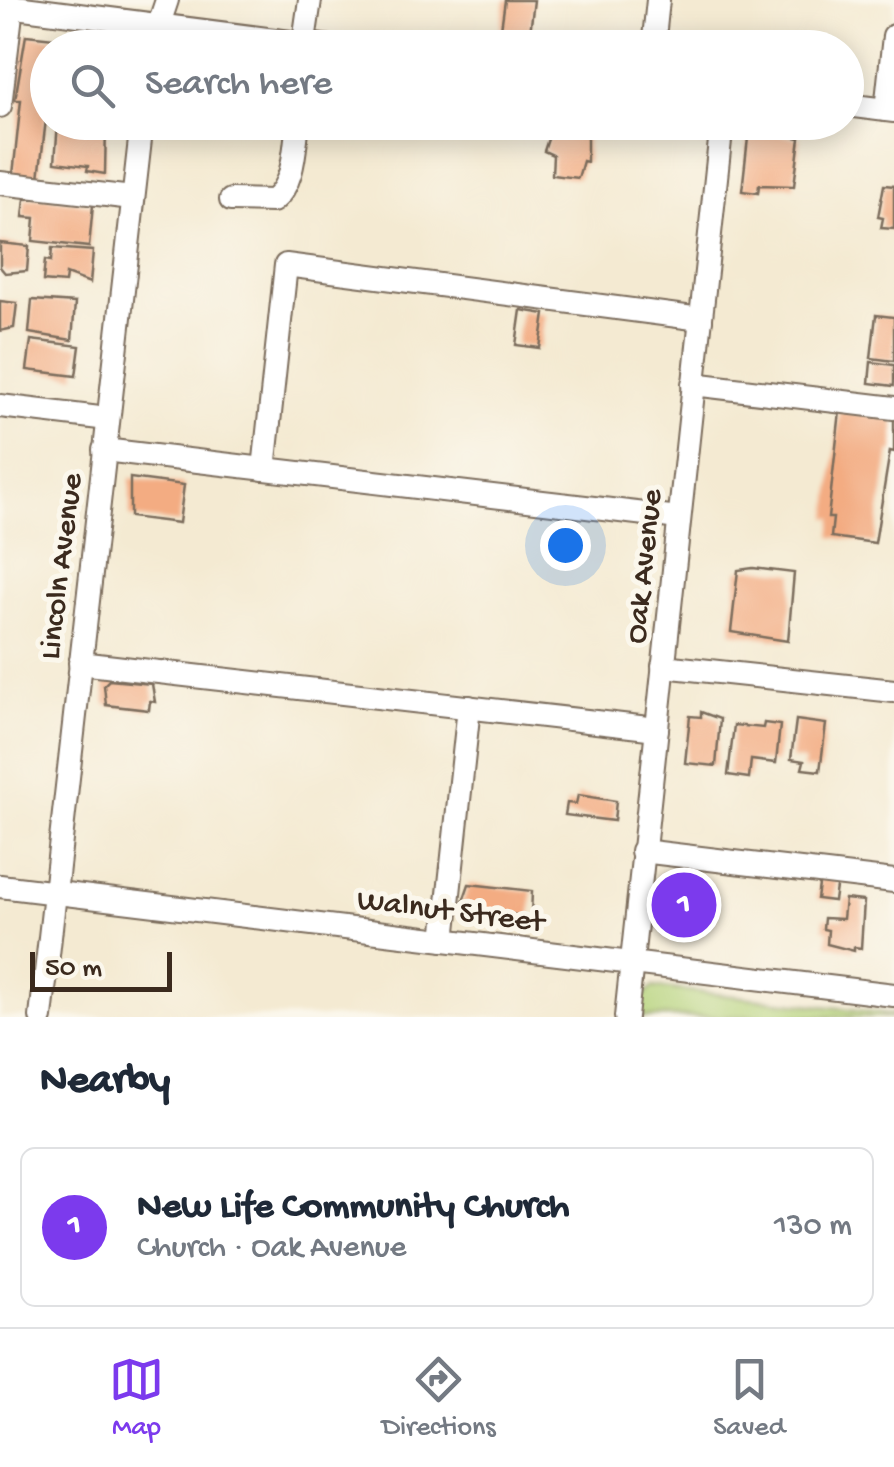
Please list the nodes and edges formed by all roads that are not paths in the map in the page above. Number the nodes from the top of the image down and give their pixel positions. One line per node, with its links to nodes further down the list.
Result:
1 (168, 0): 6 (street)
2 (310, 0): 7 (street)
3 (658, 0): 8 (street)
4 (6, 5): 5 (street); 10 (street)
5 (122, 30)
6 (157, 30)
7 (306, 30)
8 (654, 30)
9 (894, 36): 12 (street)
10 (0, 106)
11 (864, 107): 12 (street)
12 (890, 110)
13 (140, 140): 17 (street, Lincoln Avenue)
14 (295, 140): 18 (street)
15 (720, 140): 19 (street, Oak Avenue)
16 (0, 183): 17 (street)
17 (134, 198): 23 (street, Lincoln Avenue)
18 (231, 200)
19 (701, 319): 20 (street, Oak Avenue); 25 (street)
20 (693, 384): 22 (street); 26 (street, Oak Avenue)
21 (0, 406): 23 (street)
22 (894, 408)
23 (108, 419): 24 (street, Lincoln Avenue)
24 (104, 450): 25 (street); 27 (street, Lincoln Avenue)
25 (264, 469): 26 (street)
26 (678, 518): 28 (street, Oak Avenue)
27 (80, 662): 30 (street); 35 (street, Lincoln Avenue)
28 (664, 666): 29 (street); 31 (street, Oak Avenue)
29 (894, 692)
30 (469, 707): 31 (street); 36 (street)
31 (657, 729): 32 (street, Oak Avenue)
32 (642, 851): 33 (street); 37 (street, Oak Avenue)
33 (894, 881)
34 (0, 886): 35 (street, Walnut Street)
35 (54, 893): 36 (street, Walnut Street); 39 (street, Lincoln Avenue)
36 (444, 940): 37 (street, Walnut Street)
37 (631, 963): 38 (street, Walnut Street); 40 (street, Oak Avenue)
38 (894, 995)
39 (41, 1017)
40 (626, 1017)

